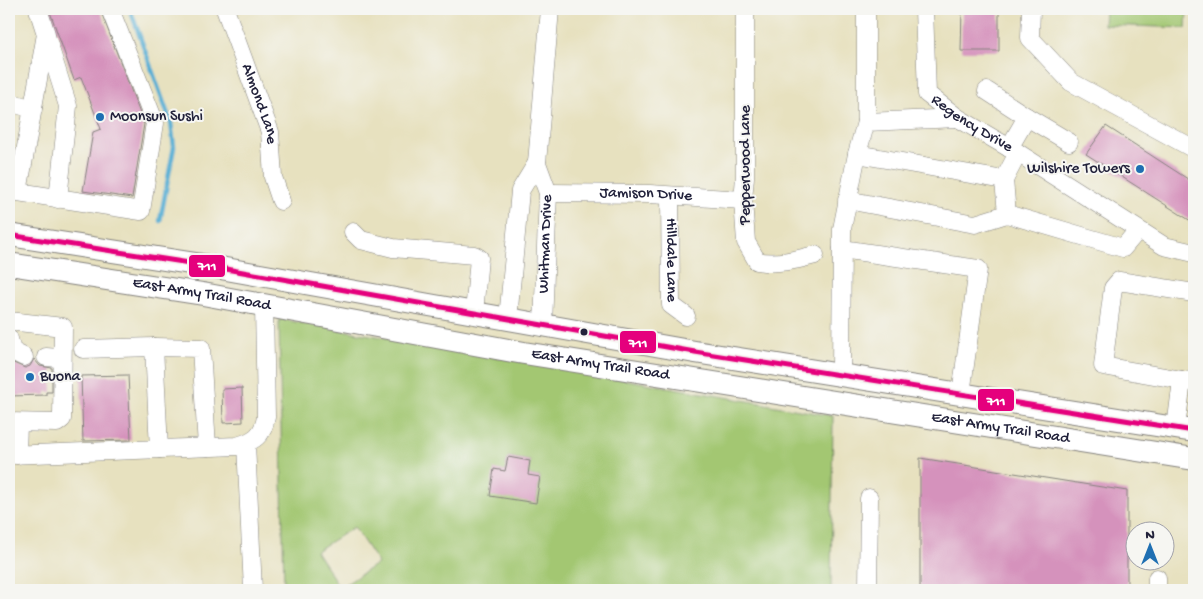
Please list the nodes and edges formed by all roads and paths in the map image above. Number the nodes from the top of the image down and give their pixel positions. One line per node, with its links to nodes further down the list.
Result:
1 (38, 9): 9 (street)
2 (110, 9): 24 (street)
3 (231, 9): 27 (street, Almond Lane)
4 (550, 9): 20 (street, Whitman Drive)
5 (745, 9): 25 (street, Pepperwood Lane)
6 (866, 9): 15 (street)
7 (924, 9): 14 (street, Regency Drive)
8 (1031, 9): 17 (street)
9 (46, 34): 12 (street); 24 (street)
10 (987, 91): 13 (street)
11 (9, 102): 12 (street)
12 (33, 109): 24 (street)
13 (1027, 117): 16 (street); 18 (street)
14 (958, 118): 15 (street); 18 (street, Regency Drive)
15 (866, 122): 19 (street)
16 (1069, 142)
17 (1194, 149)
18 (1014, 150): 21 (street); 29 (street, Regency Drive)
19 (856, 154): 21 (street); 26 (street)
20 (537, 162): 22 (street, Whitman Drive); 40 (street, Whitman Drive)
21 (1004, 180): 28 (street)
22 (548, 193): 23 (street, Jamison Drive); 42 (street, Whitman Drive)
23 (670, 196): 25 (street, Jamison Drive); 39 (street, Hilldale Lane)
24 (58, 199)
25 (743, 200): 34 (street, Pepperwood Lane)
26 (848, 200): 28 (street); 32 (street)
27 (281, 202)
28 (1007, 214): 29 (street)
29 (1138, 230): 33 (street, Regency Drive)
30 (353, 232): 38 (street)
31 (9, 235): 38 (main road, East Army Trail Road)
32 (842, 249): 47 (street); 49 (street)
33 (1194, 253)
34 (815, 255)
35 (9, 264): 37 (main road, East Army Trail Road)
36 (1194, 293): 48 (street)
37 (264, 306): 52 (street); 56 (main road, East Army Trail Road)
38 (474, 313): 40 (main road, East Army Trail Road)
39 (686, 316)
40 (508, 319): 42 (main road, East Army Trail Road)
41 (9, 321): 50 (street)
42 (543, 326): 47 (main road, East Army Trail Road)
43 (9, 339): 46 (street)
44 (154, 347): 45 (street); 53 (street); 54 (street)
45 (82, 349)
46 (24, 357)
47 (841, 375): 49 (main road, East Army Trail Road)
48 (1188, 381): 51 (street)
49 (961, 394): 51 (main road, East Army Trail Road)
50 (13, 422): 55 (street)
51 (1185, 429)
52 (246, 444): 53 (street); 58 (street)
53 (207, 447): 54 (street)
54 (159, 449): 55 (street)
55 (13, 455)
56 (1194, 459)
57 (869, 498): 59 (street)
58 (254, 590)
59 (868, 590)

